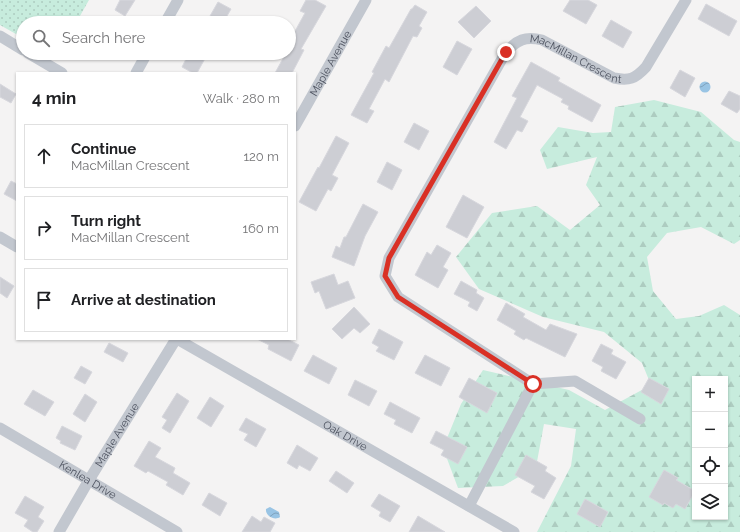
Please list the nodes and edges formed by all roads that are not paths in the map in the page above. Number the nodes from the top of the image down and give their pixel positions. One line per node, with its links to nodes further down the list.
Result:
1 (178, 0): 4 (street)
2 (366, 0): 11 (street, Maple Avenue)
3 (686, 0): 16 (street, MacMillan Crescent)
4 (169, 16)
5 (0, 36): 6 (street)
6 (16, 46)
7 (40, 60): 9 (street)
8 (143, 60): 10 (street)
9 (60, 72)
10 (137, 72)
11 (296, 124)
12 (0, 237): 13 (street)
13 (16, 245)
14 (175, 340): 19 (street, Maple Avenue)
15 (178, 340): 20 (street, Oak Drive)
16 (533, 384): 17 (street); 20 (street)
17 (640, 419)
18 (0, 428): 19 (street, Kenlea Drive)
19 (90, 480): 21 (street, Maple Avenue); 22 (street, Kenlea Drive)
20 (469, 506): 23 (street, Oak Drive)
21 (59, 532)
22 (177, 532)
23 (514, 532)

